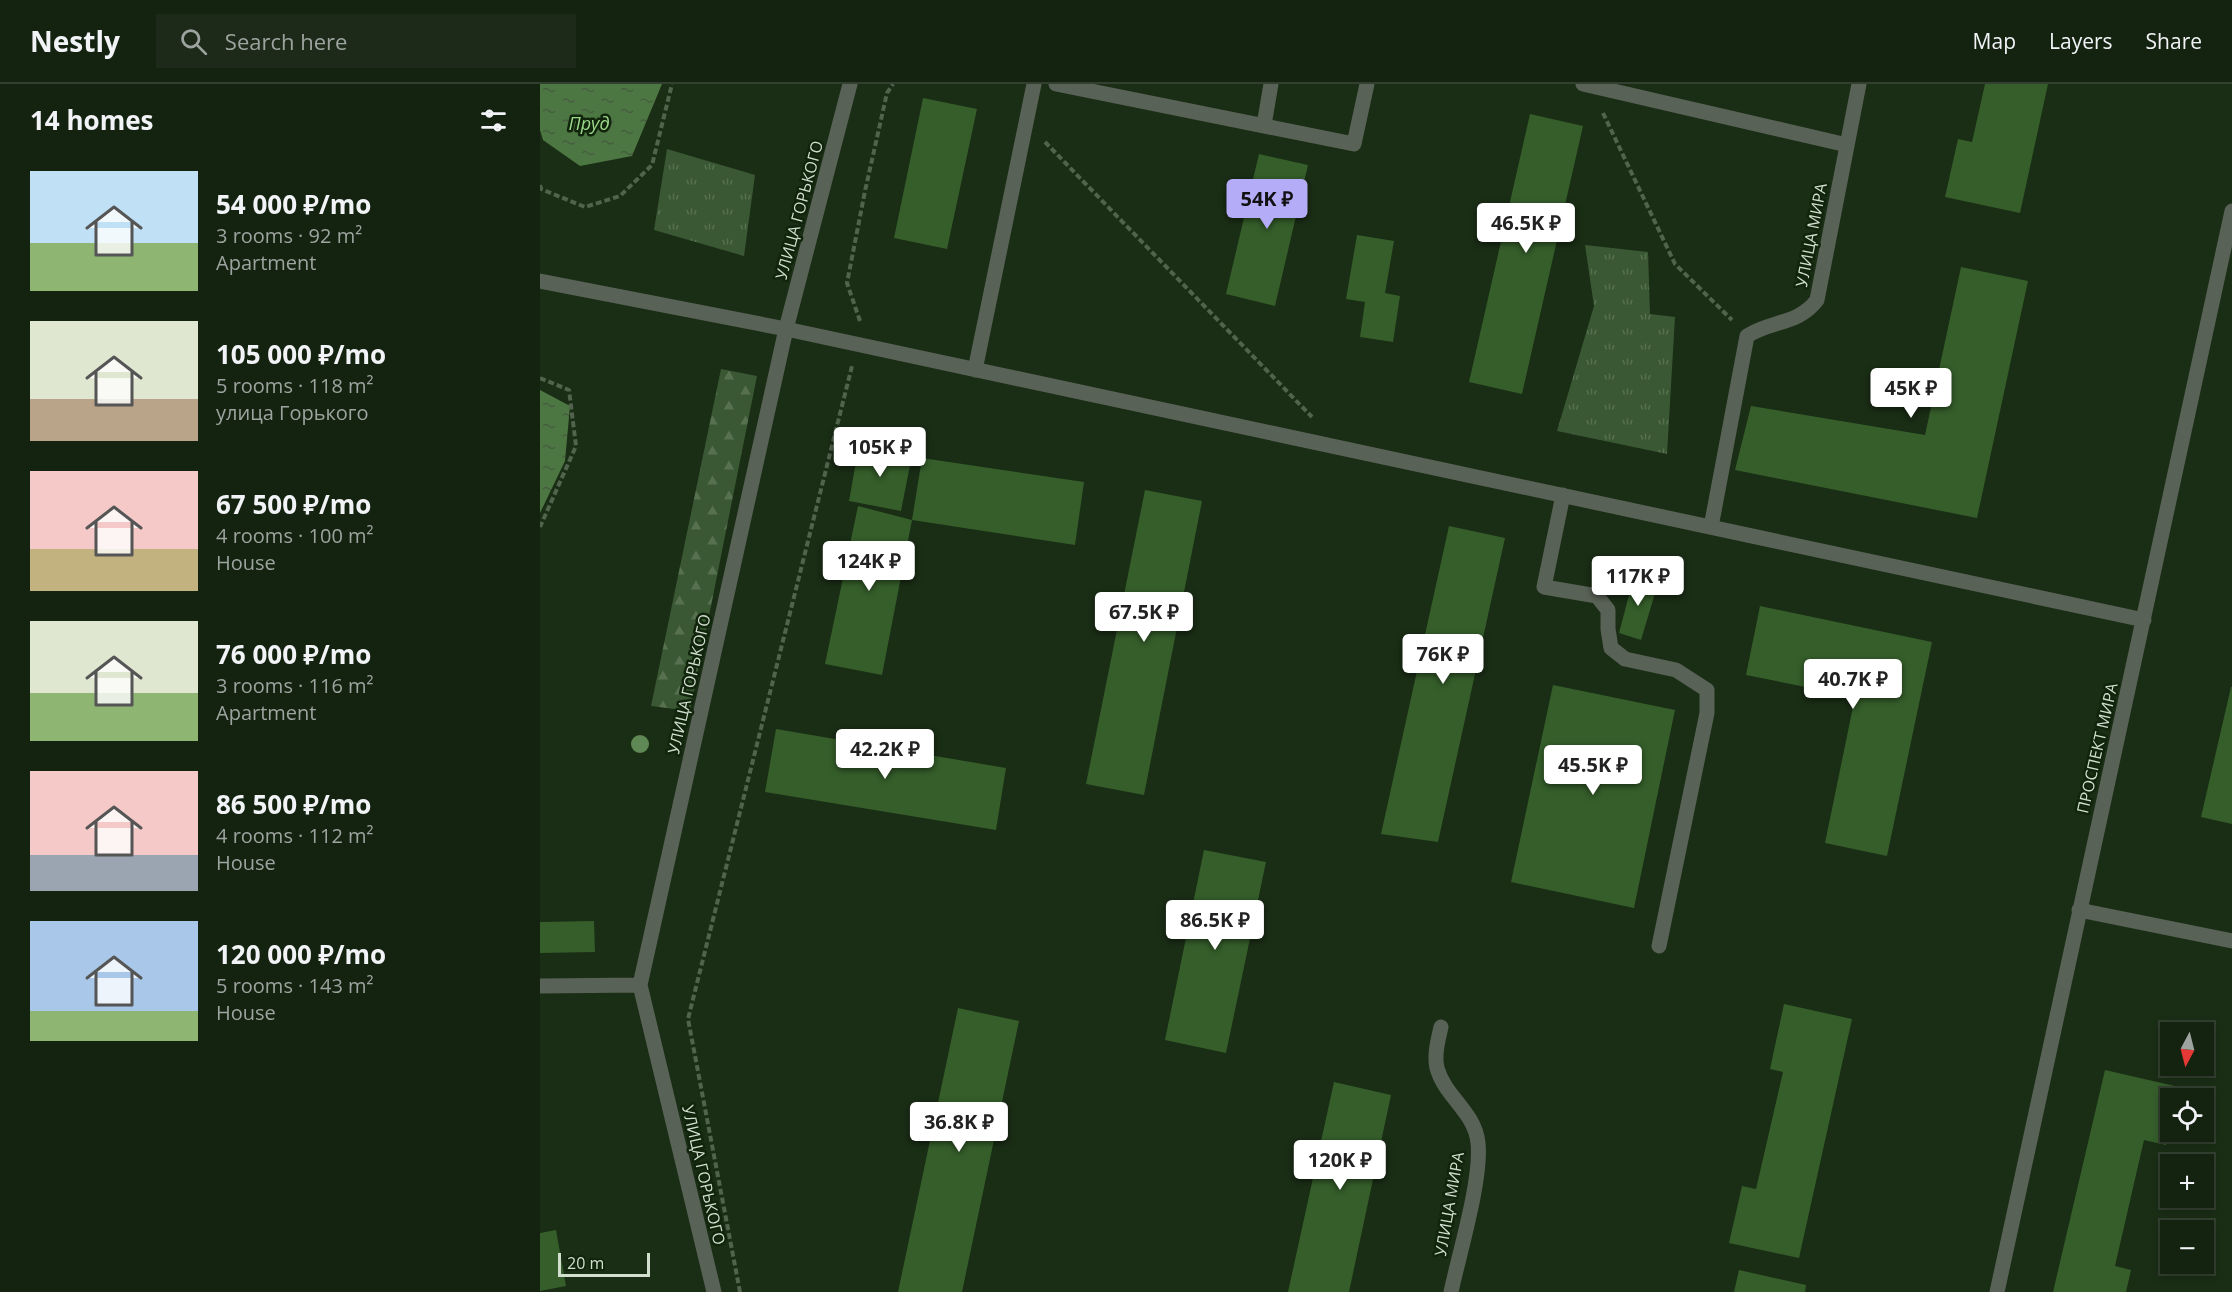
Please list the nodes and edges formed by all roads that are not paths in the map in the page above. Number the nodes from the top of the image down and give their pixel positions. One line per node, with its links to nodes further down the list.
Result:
1 (850, 84): 12 (street, УЛИЦА ГОРЬКОГО)
2 (1034, 84): 13 (street)
3 (1056, 84): 8 (street)
4 (1271, 84): 8 (street)
5 (1366, 84): 8 (street)
6 (1859, 84): 9 (street, УЛИЦА МИРА)
7 (1587, 85): 9 (street)
8 (1263, 125)
9 (1847, 145): 15 (street, УЛИЦА МИРА)
10 (2232, 211): 16 (street, ПРОСПЕКТ МИРА)
11 (540, 281): 12 (street)
12 (786, 329): 13 (street); 20 (street, УЛИЦА ГОРЬКОГО)
13 (975, 369): 14 (street)
14 (1563, 495): 15 (street); 19 (street)
15 (1711, 527): 16 (street)
16 (2144, 620): 17 (street, ПРОСПЕКТ МИРА)
17 (2079, 910): 18 (street); 25 (street, ПРОСПЕКТ МИРА)
18 (2232, 941)
19 (1659, 946)
20 (640, 985): 21 (street); 23 (street, УЛИЦА ГОРЬКОГО)
21 (540, 986)
22 (1441, 1027): 24 (street, УЛИЦА МИРА)
23 (714, 1292)
24 (1451, 1292)
25 (1996, 1292)

